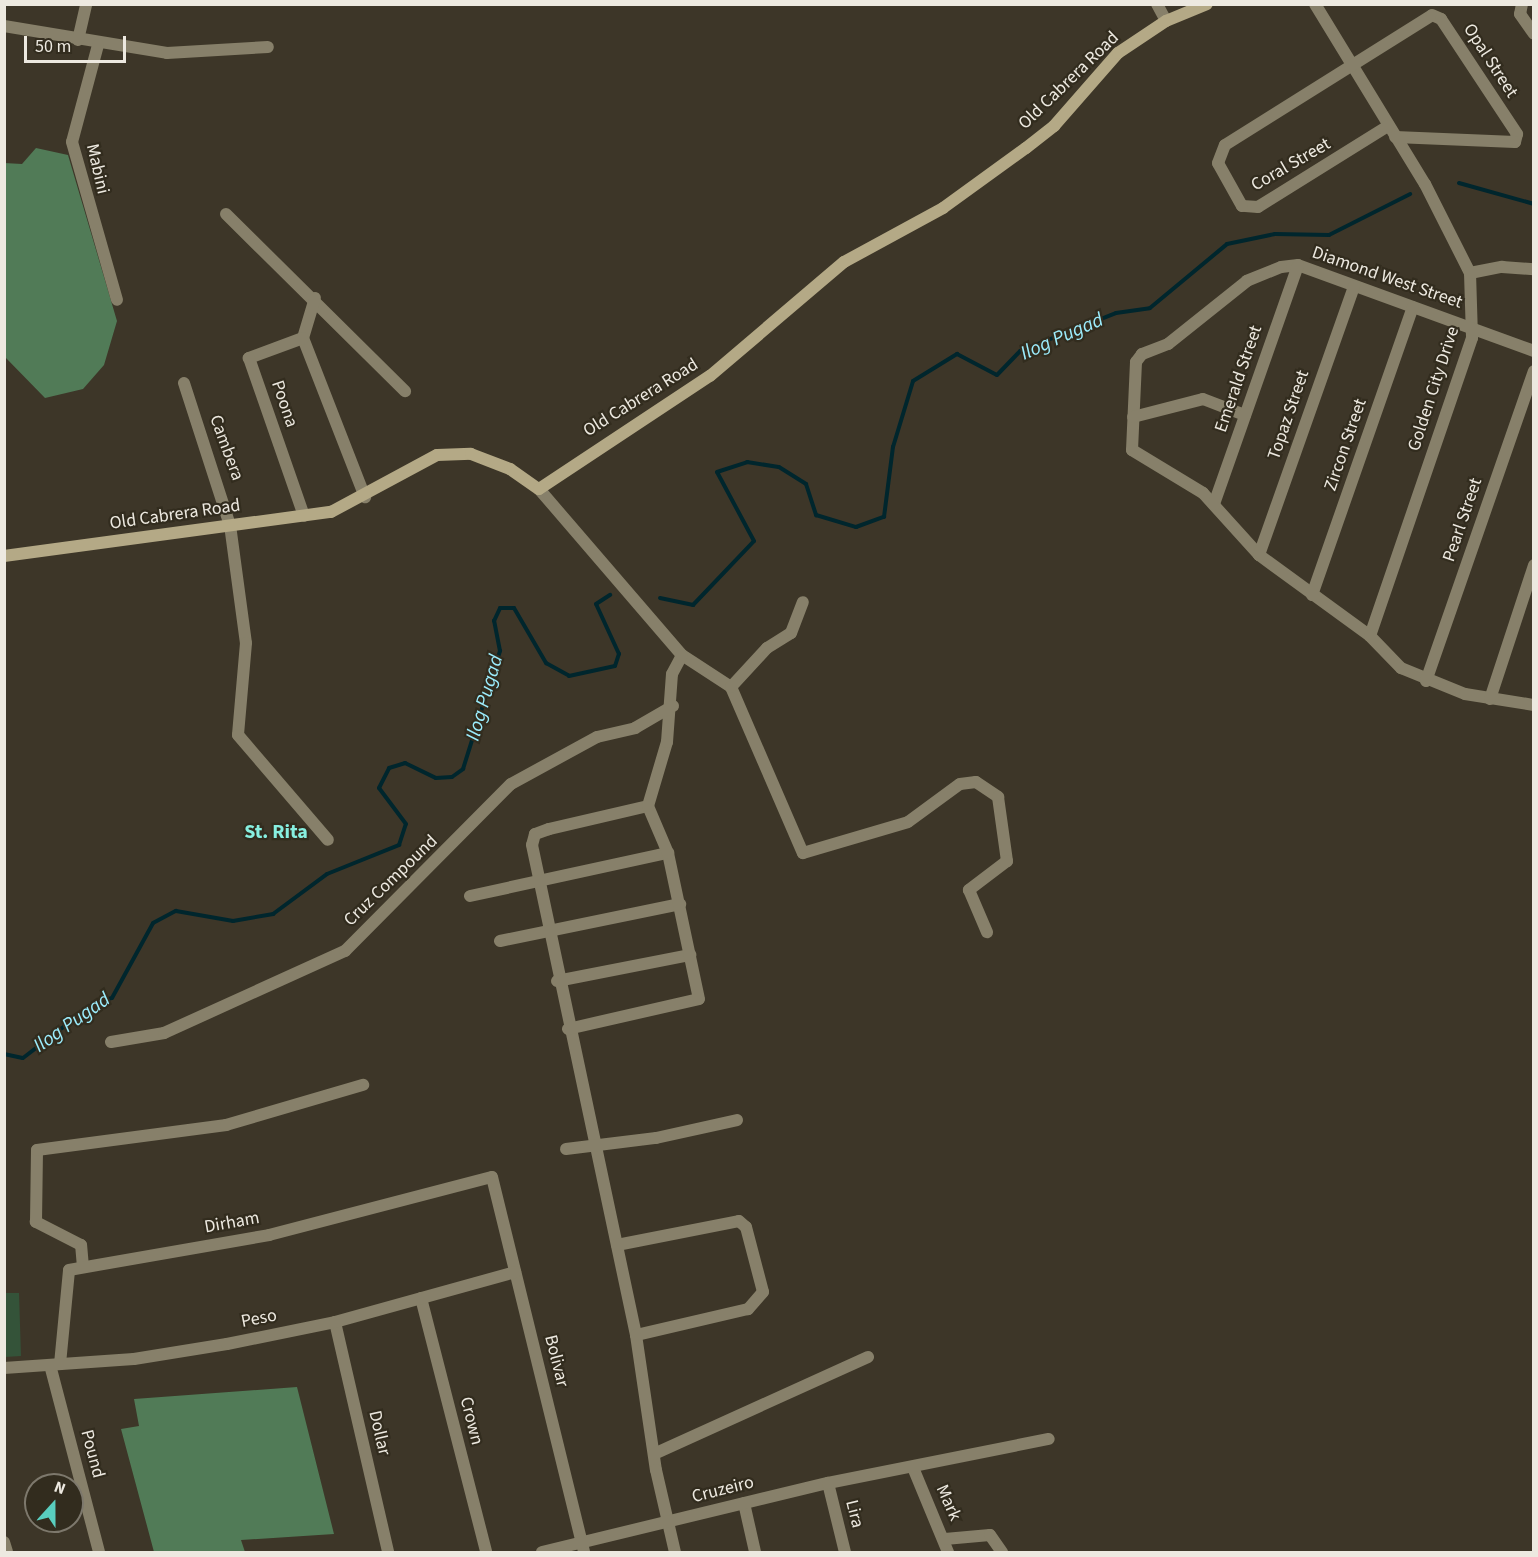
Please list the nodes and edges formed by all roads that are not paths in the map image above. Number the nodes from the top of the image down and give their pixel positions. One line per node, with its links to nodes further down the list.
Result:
1 (86, 4): 9 (street)
2 (1157, 4): 6 (street)
3 (1207, 4): 6 (street, Old Cabrera Road)
4 (1315, 4): 12 (street, Golden City Drive)
5 (1521, 9): 8 (street)
6 (1166, 21): 30 (street, Old Cabrera Road)
7 (4, 26): 9 (street)
8 (1533, 34)
9 (78, 40): 10 (street)
10 (99, 45): 11 (street); 20 (street, Mabini)
11 (268, 47)
12 (1351, 67): 13 (street, Golden City Drive); 13 (street, Opal Street); 13 (street, Coral Street)
13 (1392, 132): 17 (street, Golden City Drive)
14 (226, 214): 19 (street)
15 (1298, 265): 18 (street, Diamond West Street); 28 (street, Emerald Street); 29 (street, Diamond West Street)
16 (1533, 269): 17 (street)
17 (1470, 273): 22 (street, Golden City Drive)
18 (1354, 286): 21 (street, Diamond West Street); 35 (street, Topaz Street)
19 (315, 298): 23 (street); 27 (street)
20 (117, 300)
21 (1413, 307): 22 (street, Diamond West Street); 38 (street, Zircon Street)
22 (1473, 327): 24 (street, Diamond West Street); 40 (street, Golden City Drive)
23 (303, 338): 31 (street); 33 (street, Poona)
24 (1533, 351)
25 (1533, 371): 42 (street, Pearl Street)
26 (184, 383): 34 (street, Cambera)
27 (405, 391)
28 (1245, 415): 29 (street); 32 (street, Emerald Street)
29 (1133, 417): 32 (street, Diamond West Street)
30 (539, 489): 31 (street, Old Cabrera Road); 41 (street)
31 (365, 497): 33 (street, Old Cabrera Road)
32 (1214, 504): 35 (street, Diamond West Street)
33 (303, 516): 34 (street, Old Cabrera Road)
34 (230, 525): 36 (street, Old Cabrera Road); 48 (street, Cambera)
35 (1259, 555): 38 (street, Diamond West Street)
36 (4, 556)
37 (1533, 566): 44 (street)
38 (1312, 595): 40 (street, Diamond West Street)
39 (803, 602): 43 (street)
40 (1370, 636): 42 (street, Diamond West Street)
41 (682, 655): 43 (street); 46 (street)
42 (1425, 681): 44 (street, Diamond West Street)
43 (731, 687): 54 (street)
44 (1490, 699): 45 (street, Diamond West Street)
45 (1533, 705)
46 (673, 706): 47 (street); 59 (street, Cruz Compound)
47 (648, 806): 49 (street); 50 (street)
48 (328, 840)
49 (668, 853): 50 (street); 52 (street)
50 (536, 880): 51 (street); 53 (street)
51 (470, 896)
52 (680, 904): 53 (street); 56 (street)
53 (547, 932): 55 (street); 57 (street)
54 (987, 932)
55 (500, 942)
56 (690, 955): 57 (street); 58 (street)
57 (557, 981): 58 (street)
58 (568, 1029): 62 (street)
59 (111, 1042)
60 (363, 1085): 66 (street)
61 (737, 1120): 62 (street)
62 (593, 1145): 63 (street); 65 (street)
63 (566, 1149)
64 (492, 1177): 66 (street, Dirham); 67 (street, Bolivar)
65 (617, 1245): 70 (street); 70 (street)
66 (83, 1267): 72 (street)
67 (515, 1272): 68 (street, Peso); 82 (street, Bolivar)
68 (421, 1298): 69 (street, Peso); 87 (street, Crown)
69 (335, 1322): 72 (street, Peso); 86 (street, Dollar)
70 (636, 1335): 75 (street)
71 (868, 1357): 75 (street)
72 (55, 1364): 73 (street, Peso); 85 (street, Pound)
73 (4, 1368)
74 (1049, 1439): 76 (street, Cruzeiro)
75 (654, 1454): 79 (street)
76 (914, 1470): 77 (street, Cruzeiro); 80 (street, Mark)
77 (828, 1483): 78 (street, Cruzeiro); 91 (street, Lira)
78 (744, 1503): 79 (street, Cruzeiro); 90 (street)
79 (668, 1522): 82 (street, Cruzeiro); 89 (street)
80 (945, 1539): 92 (street, Mark); 93 (street)
81 (4, 1542): 83 (street)
82 (583, 1547): 88 (street, Cruzeiro)
83 (7, 1552)
84 (91, 1552): 85 (street)
85 (99, 1552)
86 (388, 1552)
87 (486, 1552)
88 (542, 1552)
89 (675, 1552)
90 (755, 1552)
91 (845, 1552)
92 (948, 1552)
93 (1002, 1552)

